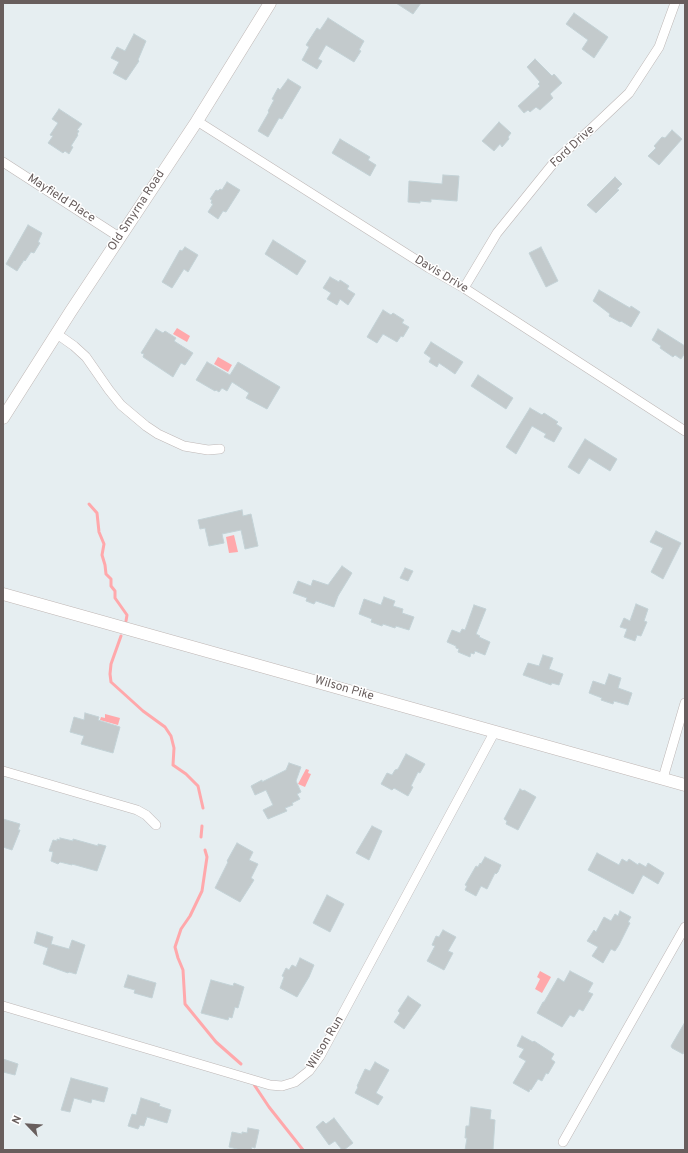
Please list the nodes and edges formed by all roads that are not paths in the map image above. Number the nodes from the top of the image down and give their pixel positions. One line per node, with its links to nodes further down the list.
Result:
1 (270, 3): 3 (main road, Old Smyrna Road)
2 (675, 3): 6 (street, Ford Drive)
3 (197, 121): 5 (main road, Old Smyrna Road); 6 (street, Davis Drive)
4 (3, 162): 5 (street, Mayfield Place)
5 (120, 237): 7 (main road, Old Smyrna Road)
6 (464, 288): 9 (street, Davis Drive)
7 (57, 334): 8 (main road, Old Smyrna Road); 10 (street)
8 (3, 418)
9 (685, 430)
10 (220, 449)
11 (3, 594): 13 (main road, Wilson Pike)
12 (685, 703): 15 (street)
13 (495, 731): 15 (main road, Wilson Pike); 19 (street, Wilson Run)
14 (3, 771): 17 (street)
15 (663, 778): 16 (main road, Wilson Pike)
16 (685, 785)
17 (156, 825)
18 (685, 928): 20 (street)
19 (3, 1006)
20 (563, 1142)

